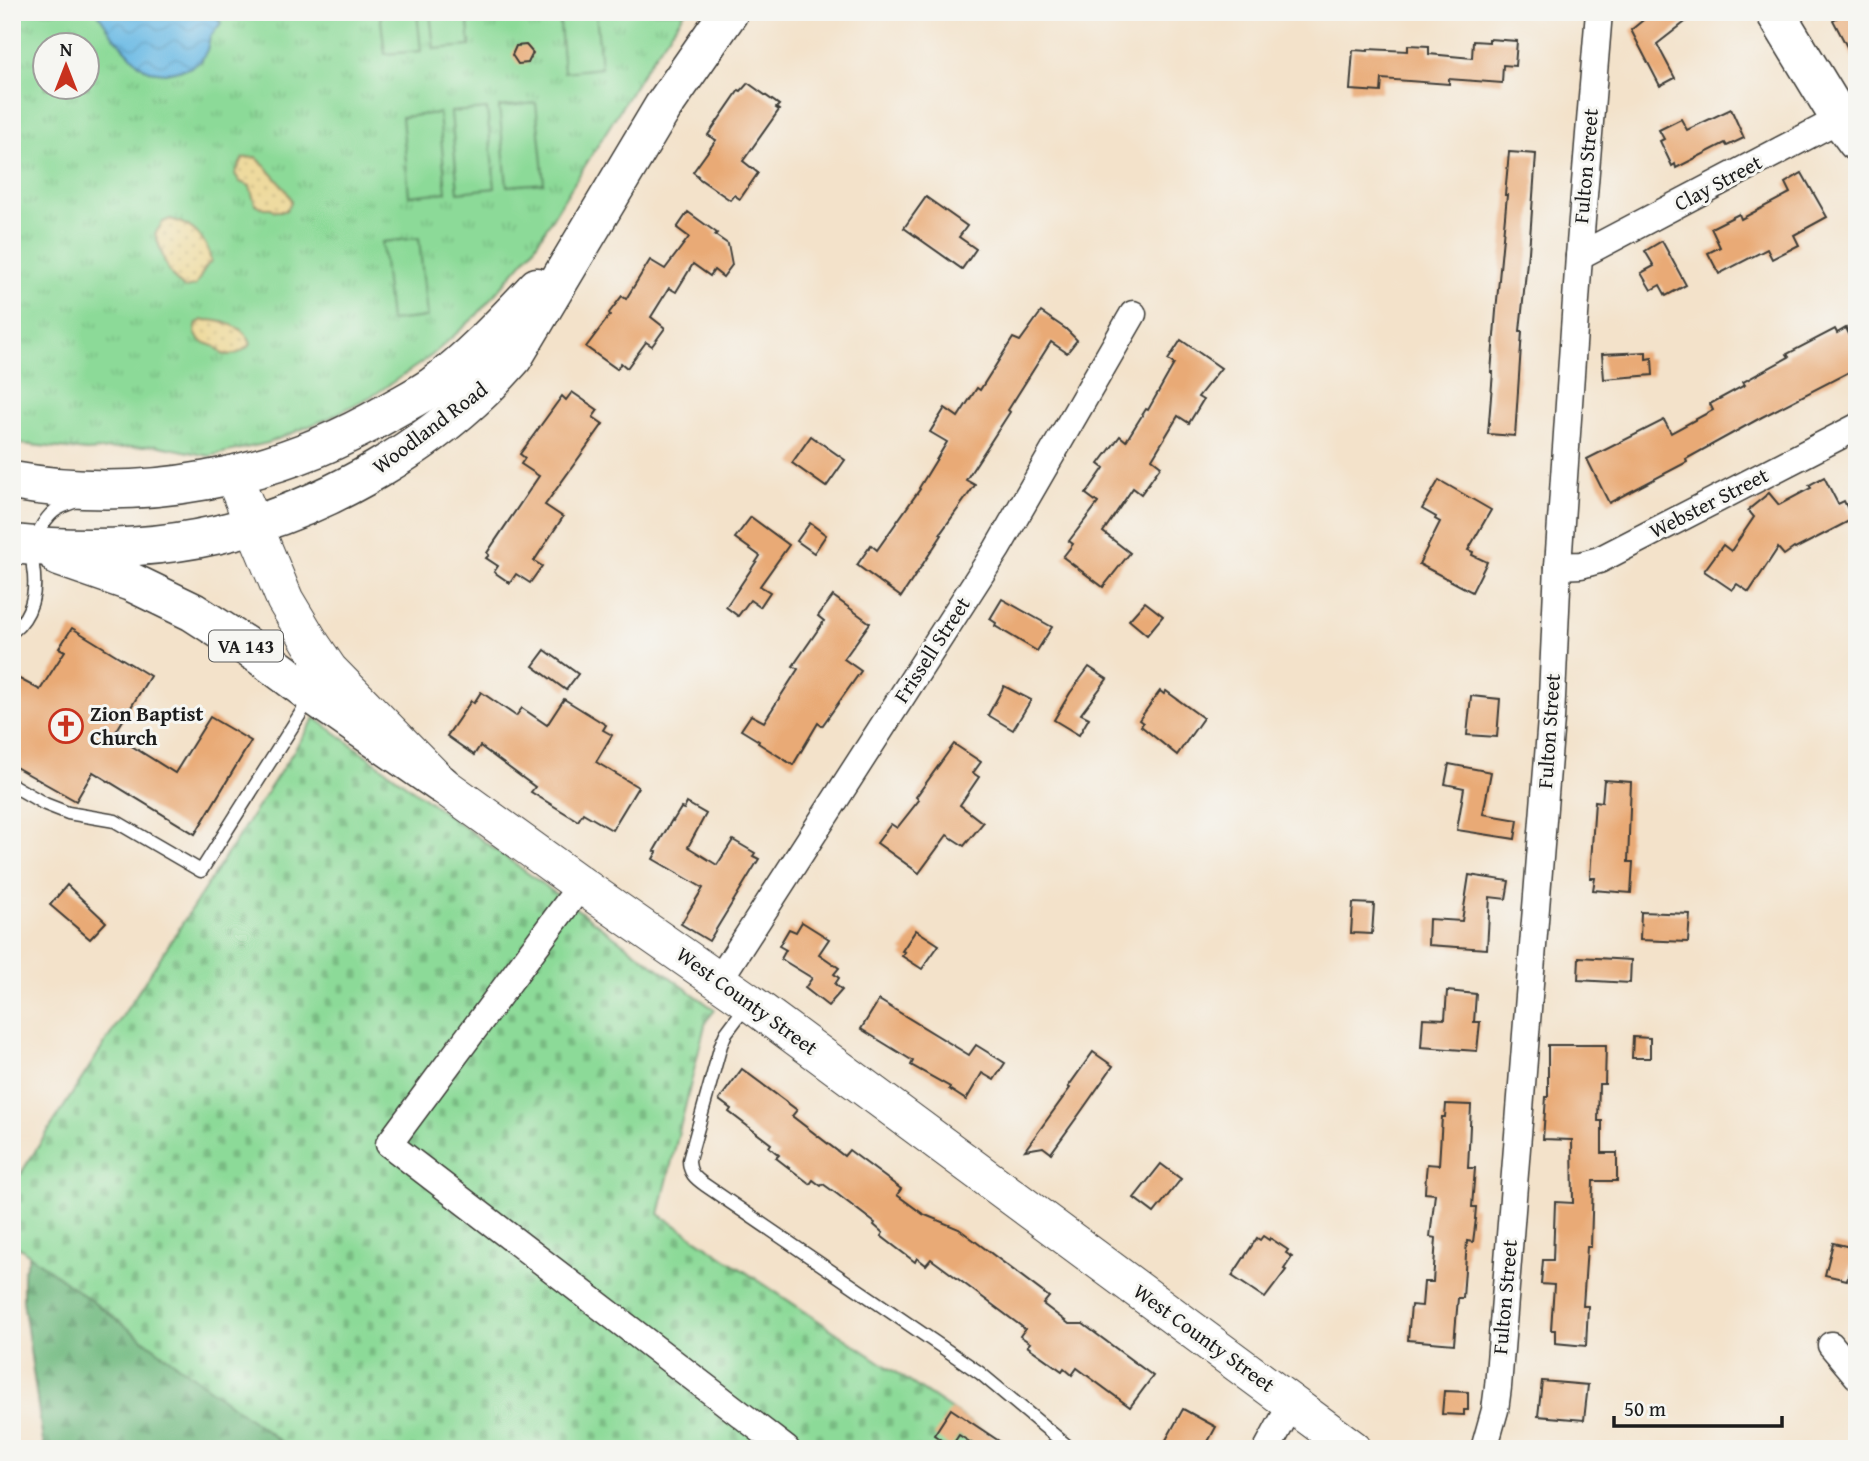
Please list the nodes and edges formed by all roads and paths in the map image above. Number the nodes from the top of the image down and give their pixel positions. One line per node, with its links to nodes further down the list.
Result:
1 (729, 12): 5 (main road, Woodland Road)
2 (1599, 12): 6 (street, Fulton Street)
3 (1775, 12): 4 (main road)
4 (1851, 124): 6 (street, Clay Street)
5 (582, 240): 9 (main road, Woodland Road); 12 (main road, Woodland Road)
6 (1579, 256): 14 (street, Fulton Street)
7 (1133, 314): 20 (street, Frissell Street)
8 (1857, 427): 14 (street, Webster Street)
9 (233, 475): 11 (main road, Woodland Road); 12 (main road, VA 143)
10 (12, 481): 11 (main road, Woodland Road)
11 (95, 490): 13 (lane)
12 (253, 525): 13 (main road, Woodland Road); 16 (main road, VA 143)
13 (21, 545): 15 (lane); 16 (main road, VA 143)
14 (1558, 566): 29 (street, Fulton Street)
15 (12, 632)
16 (321, 682): 17 (main road, VA 143); 18 (lane)
17 (441, 784): 19 (main road, West County Street / VA 143)
18 (12, 785)
19 (582, 885): 20 (main road, West County Street / VA 143); 25 (street)
20 (719, 980): 21 (main road, West County Street / VA 143)
21 (750, 1002): 24 (main road, West County Street / VA 143); 26 (lane)
22 (1831, 1345): 23 (street)
23 (1857, 1376)
24 (1292, 1403): 27 (street); 28 (main road, West County Street / VA 143)
25 (786, 1449)
26 (1071, 1449)
27 (1267, 1449)
28 (1353, 1449)
29 (1484, 1449)

